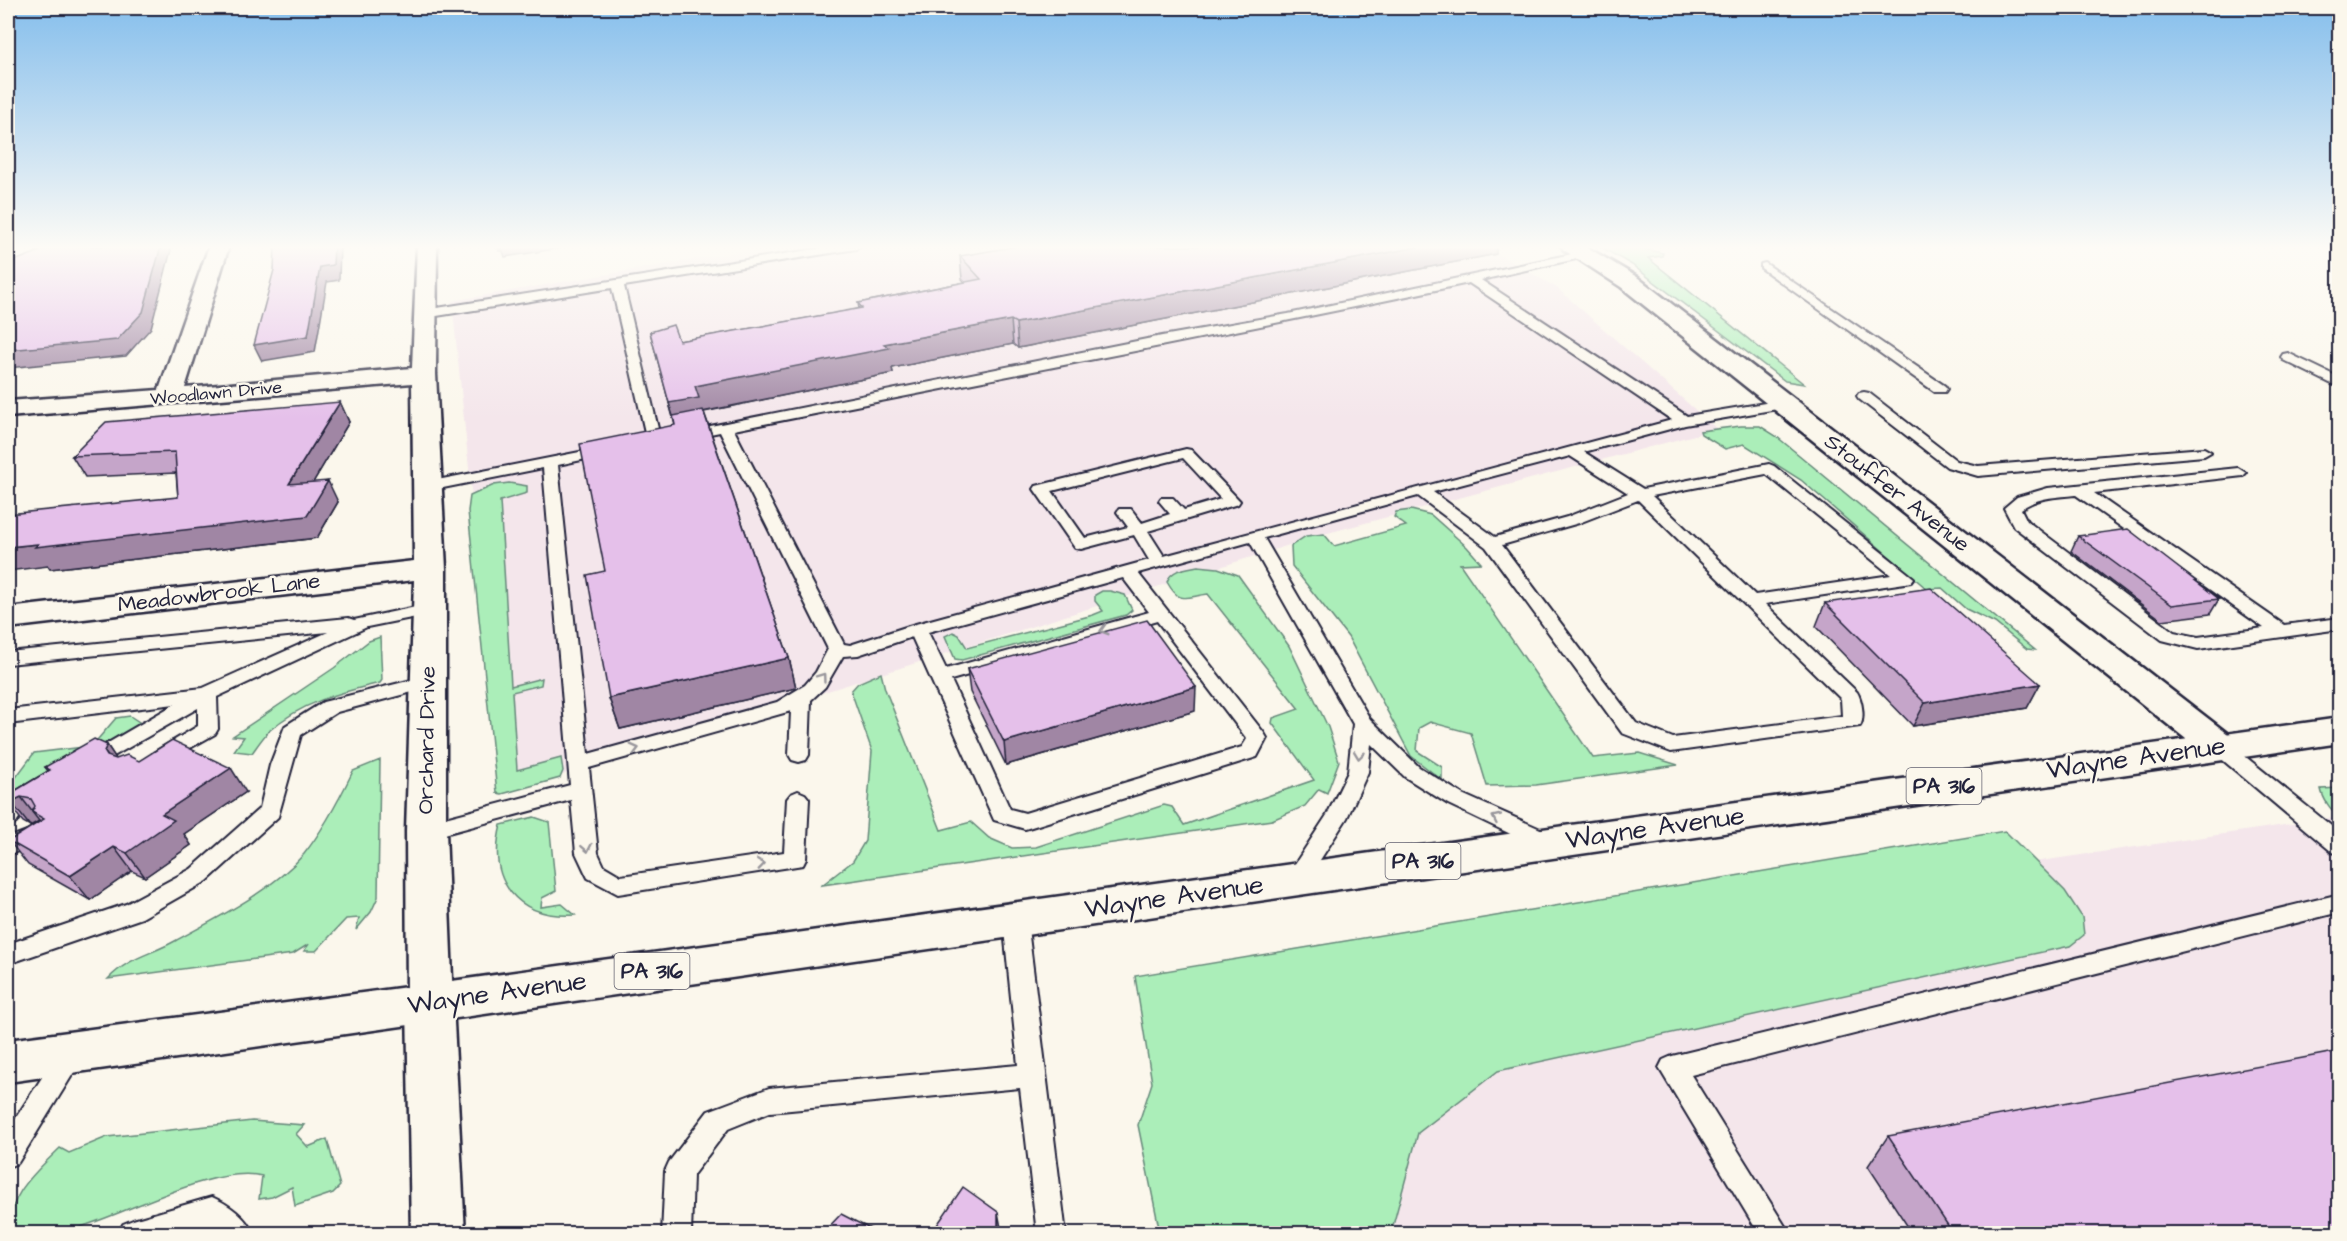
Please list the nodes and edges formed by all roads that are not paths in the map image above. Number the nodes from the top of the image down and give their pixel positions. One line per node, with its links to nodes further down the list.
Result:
1 (200, 304): 15 (street)
2 (424, 304): 9 (street, Orchard Drive)
3 (489, 304): 9 (lane)
4 (622, 304): 19 (lane)
5 (1354, 304): 19 (lane)
6 (1509, 304): 18 (lane)
7 (1657, 304): 16 (street, Stouffer Avenue)
8 (1819, 304): 13 (lane)
9 (424, 314): 11 (street, Orchard Drive)
10 (2288, 357): 12 (lane)
11 (424, 374): 15 (street, Woodlawn Drive); 28 (street, Orchard Drive)
12 (2340, 384)
13 (1940, 389)
14 (1863, 396): 22 (lane)
15 (169, 397): 17 (street, Woodlawn Drive)
16 (1783, 404): 18 (lane); 59 (street, Stouffer Avenue)
17 (8, 409)
18 (1684, 421): 21 (lane)
19 (725, 427): 50 (lane)
20 (619, 448): 23 (lane)
21 (1572, 451): 31 (lane); 32 (lane)
22 (2204, 452)
23 (550, 462): 28 (lane); 61 (lane)
24 (1136, 466): 26 (lane); 27 (lane); 35 (lane)
25 (2238, 473): 30 (lane)
26 (1096, 476): 29 (lane); 36 (lane)
27 (1147, 478)
28 (428, 486): 40 (street, Orchard Drive)
29 (1106, 489)
30 (2079, 490): 49 (lane); 49 (lane)
31 (1421, 491): 37 (lane); 38 (lane)
32 (1640, 494): 38 (lane); 42 (lane); 42 (lane)
33 (1167, 501): 35 (lane)
34 (1125, 512): 36 (lane)
35 (1181, 517): 36 (lane)
36 (1138, 529): 39 (lane)
37 (1255, 537): 39 (lane); 57 (lane)
38 (1492, 543): 42 (lane)
39 (1160, 563): 41 (lane)
40 (430, 569): 43 (street, Orchard Drive); 45 (street, Meadowbrook Lane)
41 (1128, 572): 44 (lane); 48 (lane)
42 (1751, 601)
43 (430, 609): 47 (lane); 53 (street, Orchard Drive)
44 (1161, 614): 52 (lane, one-way to 52); 52 (lane)
45 (8, 618)
46 (2340, 622): 49 (lane)
47 (362, 623): 51 (lane); 54 (lane)
48 (918, 629): 50 (lane); 52 (lane)
49 (2280, 631)
50 (837, 649): 55 (lane, one-way to 50)
51 (8, 658)
52 (940, 677)
53 (428, 682): 69 (street, Orchard Drive); 76 (lane)
54 (207, 694): 56 (lane); 62 (lane); 63 (lane)
55 (801, 700): 60 (lane); 61 (lane, one-way to 55)
56 (8, 717)
57 (1363, 724): 70 (lane, one-way to 57); 73 (lane, one-way to 73)
58 (2340, 730): 59 (street, Wayne Avenue / PA 316)
59 (2219, 746): 70 (street, Wayne Avenue / PA 316); 71 (lane)
60 (799, 755)
61 (578, 765): 65 (lane)
62 (142, 768)
63 (74, 772)
64 (54, 784): 67 (lane)
65 (581, 790): 66 (lane, one-way to 66); 69 (lane)
66 (798, 799)
67 (8, 817)
68 (41, 831): 72 (lane)
69 (426, 831): 77 (street, Orchard Drive)
70 (1549, 843): 73 (street, Wayne Avenue / PA 316)
71 (2340, 846)
72 (8, 847)
73 (1296, 879): 75 (street, Wayne Avenue / PA 316)
74 (2340, 903): 87 (lane)
75 (1015, 920): 77 (street, Wayne Avenue / PA 316); 80 (lane)
76 (8, 954)
77 (430, 1003): 78 (street, Wayne Avenue / PA 316); 84 (street, Orchard Drive)
78 (73, 1052): 79 (street, Wayne Avenue / PA 316); 81 (lane)
79 (8, 1061)
80 (1032, 1075): 85 (lane); 86 (lane)
81 (8, 1154)
82 (133, 1233): 83 (lane)
83 (239, 1233)
84 (438, 1233)
85 (676, 1233)
86 (1052, 1233)
87 (1776, 1233)

